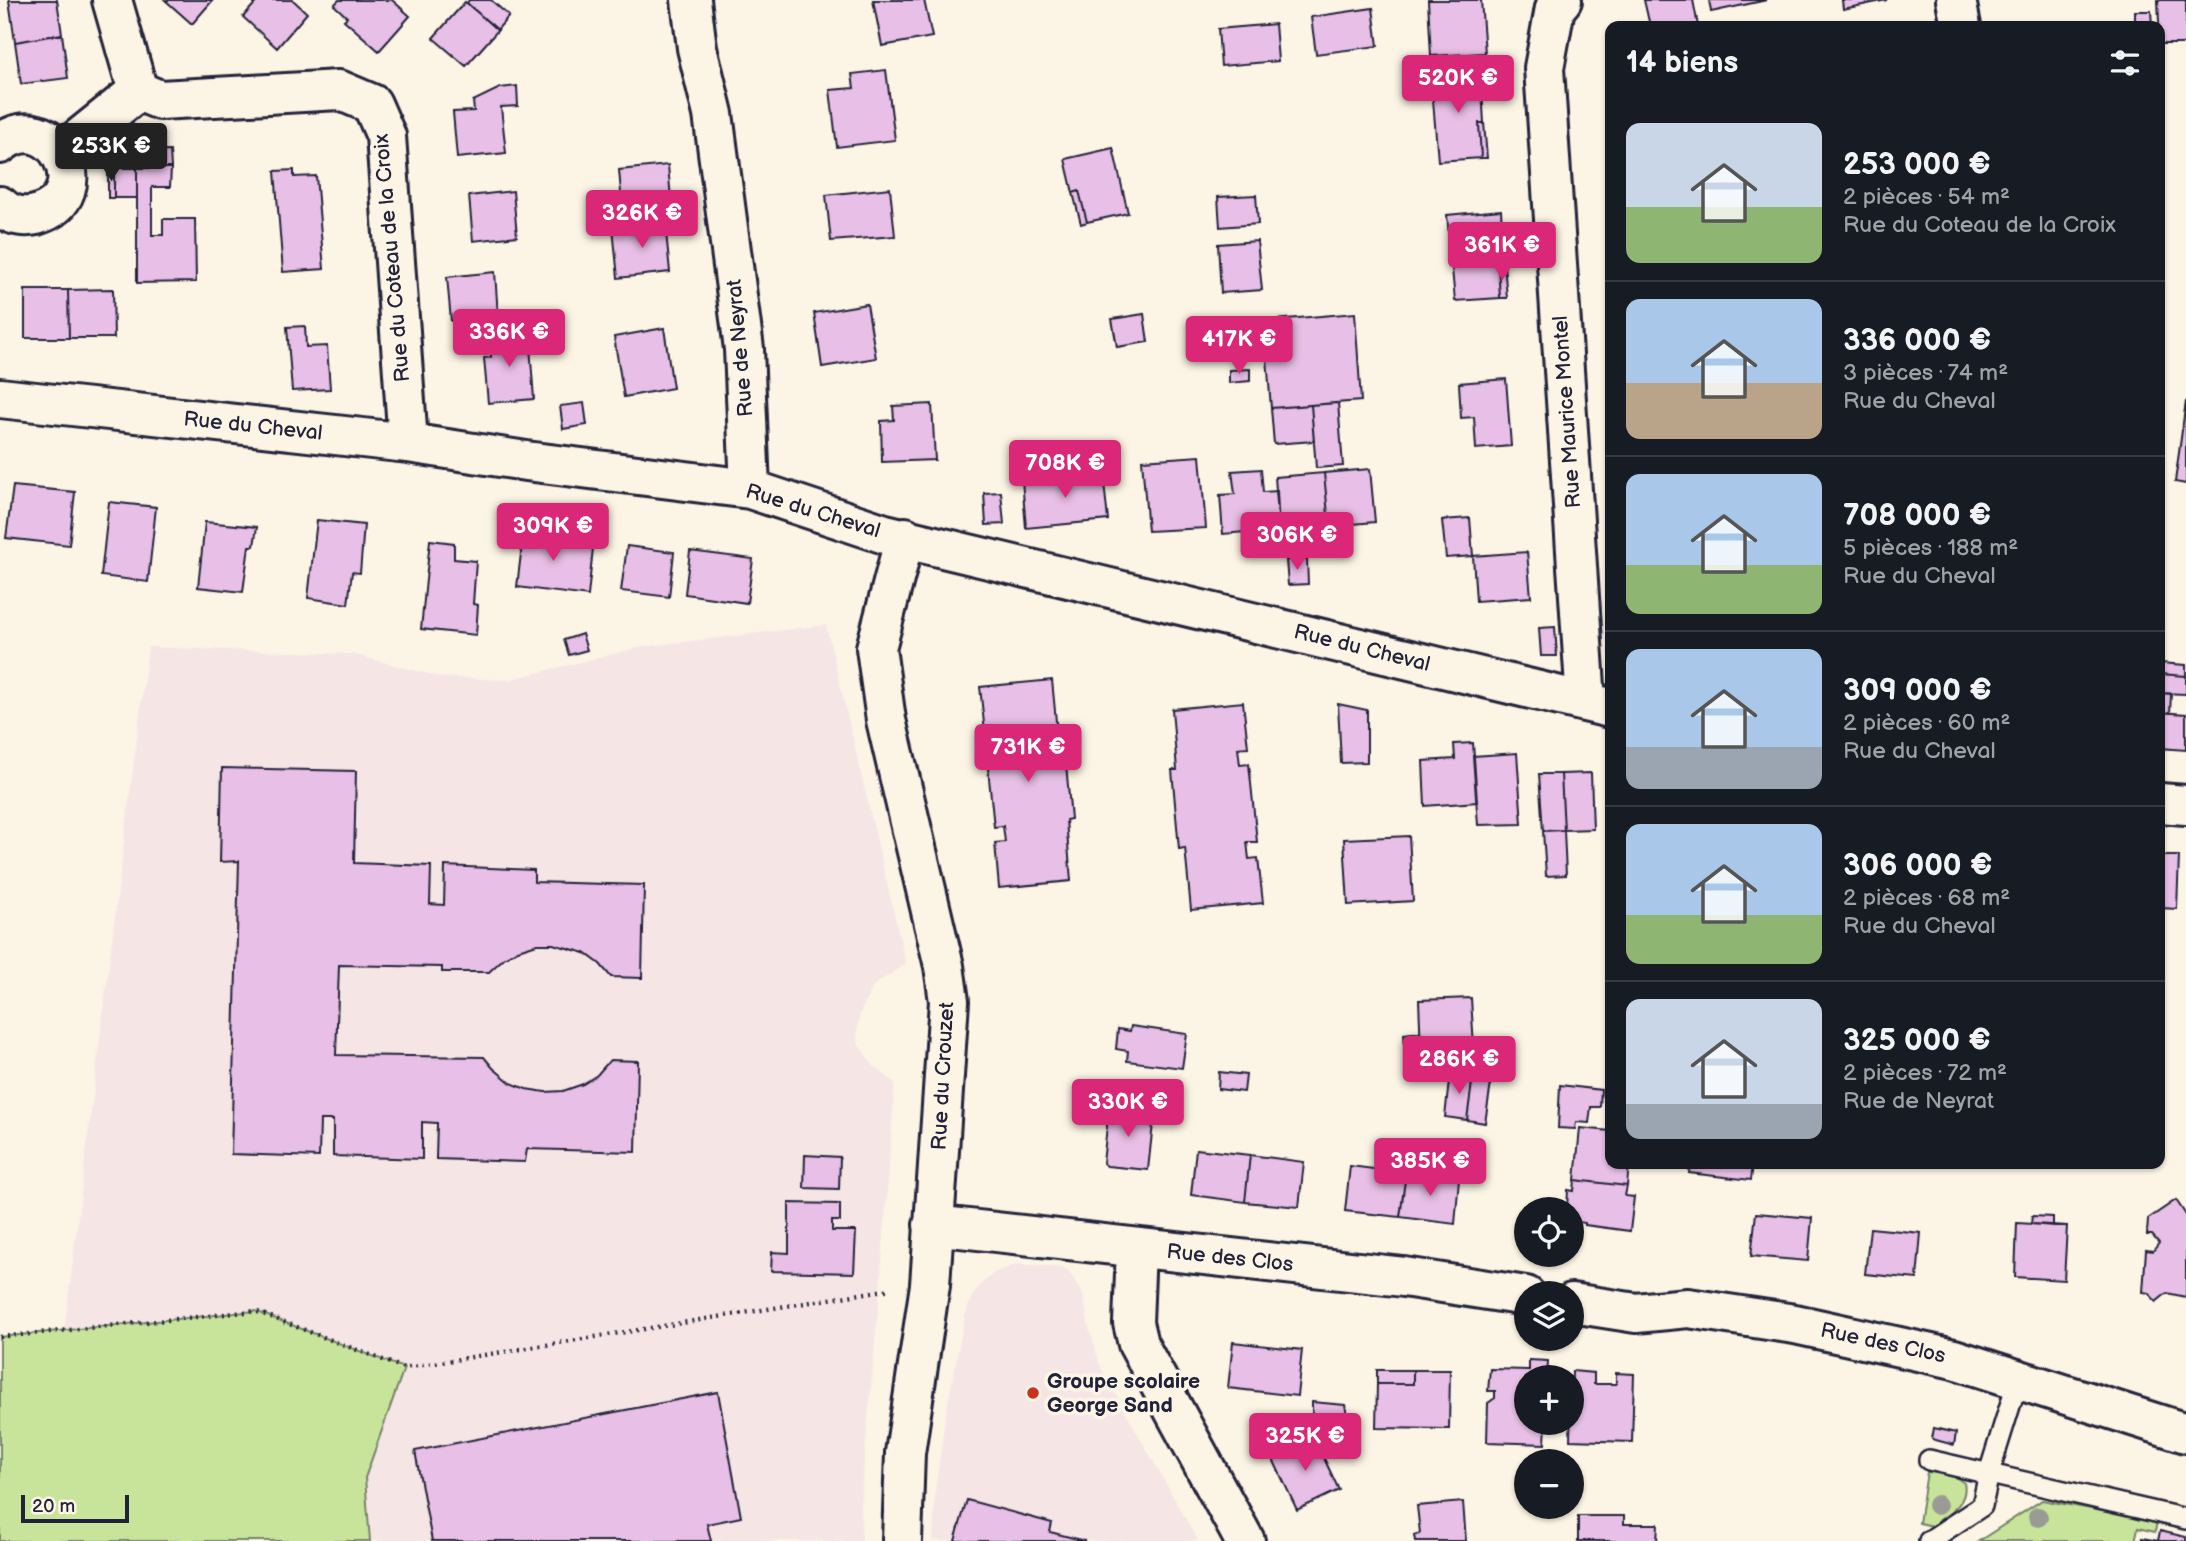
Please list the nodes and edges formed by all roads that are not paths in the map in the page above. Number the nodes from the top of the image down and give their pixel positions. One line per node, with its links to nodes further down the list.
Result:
1 (113, 0): 6 (street)
2 (691, 0): 12 (street, Rue de Neyrat)
3 (1562, 0): 14 (street, Rue Maurice Montel)
4 (1956, 0): 5 (street)
5 (1960, 21)
6 (138, 91): 8 (street); 11 (street, Rue du Coteau de la Croix)
7 (0, 144): 8 (street)
8 (61, 153): 9 (street)
9 (0, 206)
10 (0, 398): 11 (street, Rue du Cheval)
11 (408, 443): 12 (street, Rue du Cheval)
12 (750, 489): 13 (street, Rue du Cheval)
13 (905, 537): 14 (street, Rue du Cheval); 17 (street, Rue du Crouzet)
14 (1598, 705)
15 (2165, 803): 16 (street)
16 (2186, 805)
17 (933, 1225): 18 (street, Rue des Clos); 26 (street, Rue du Crouzet)
18 (1136, 1248): 19 (street, Rue des Clos); 27 (street)
19 (1514, 1294)
20 (1584, 1305): 21 (street, Rue des Clos)
21 (2018, 1380): 22 (street, Rue des Clos); 24 (lane)
22 (2186, 1433)
23 (1929, 1460): 24 (lane)
24 (1989, 1473): 25 (lane); 28 (lane)
25 (2186, 1519)
26 (902, 1541)
27 (1245, 1541)
28 (1929, 1541)

